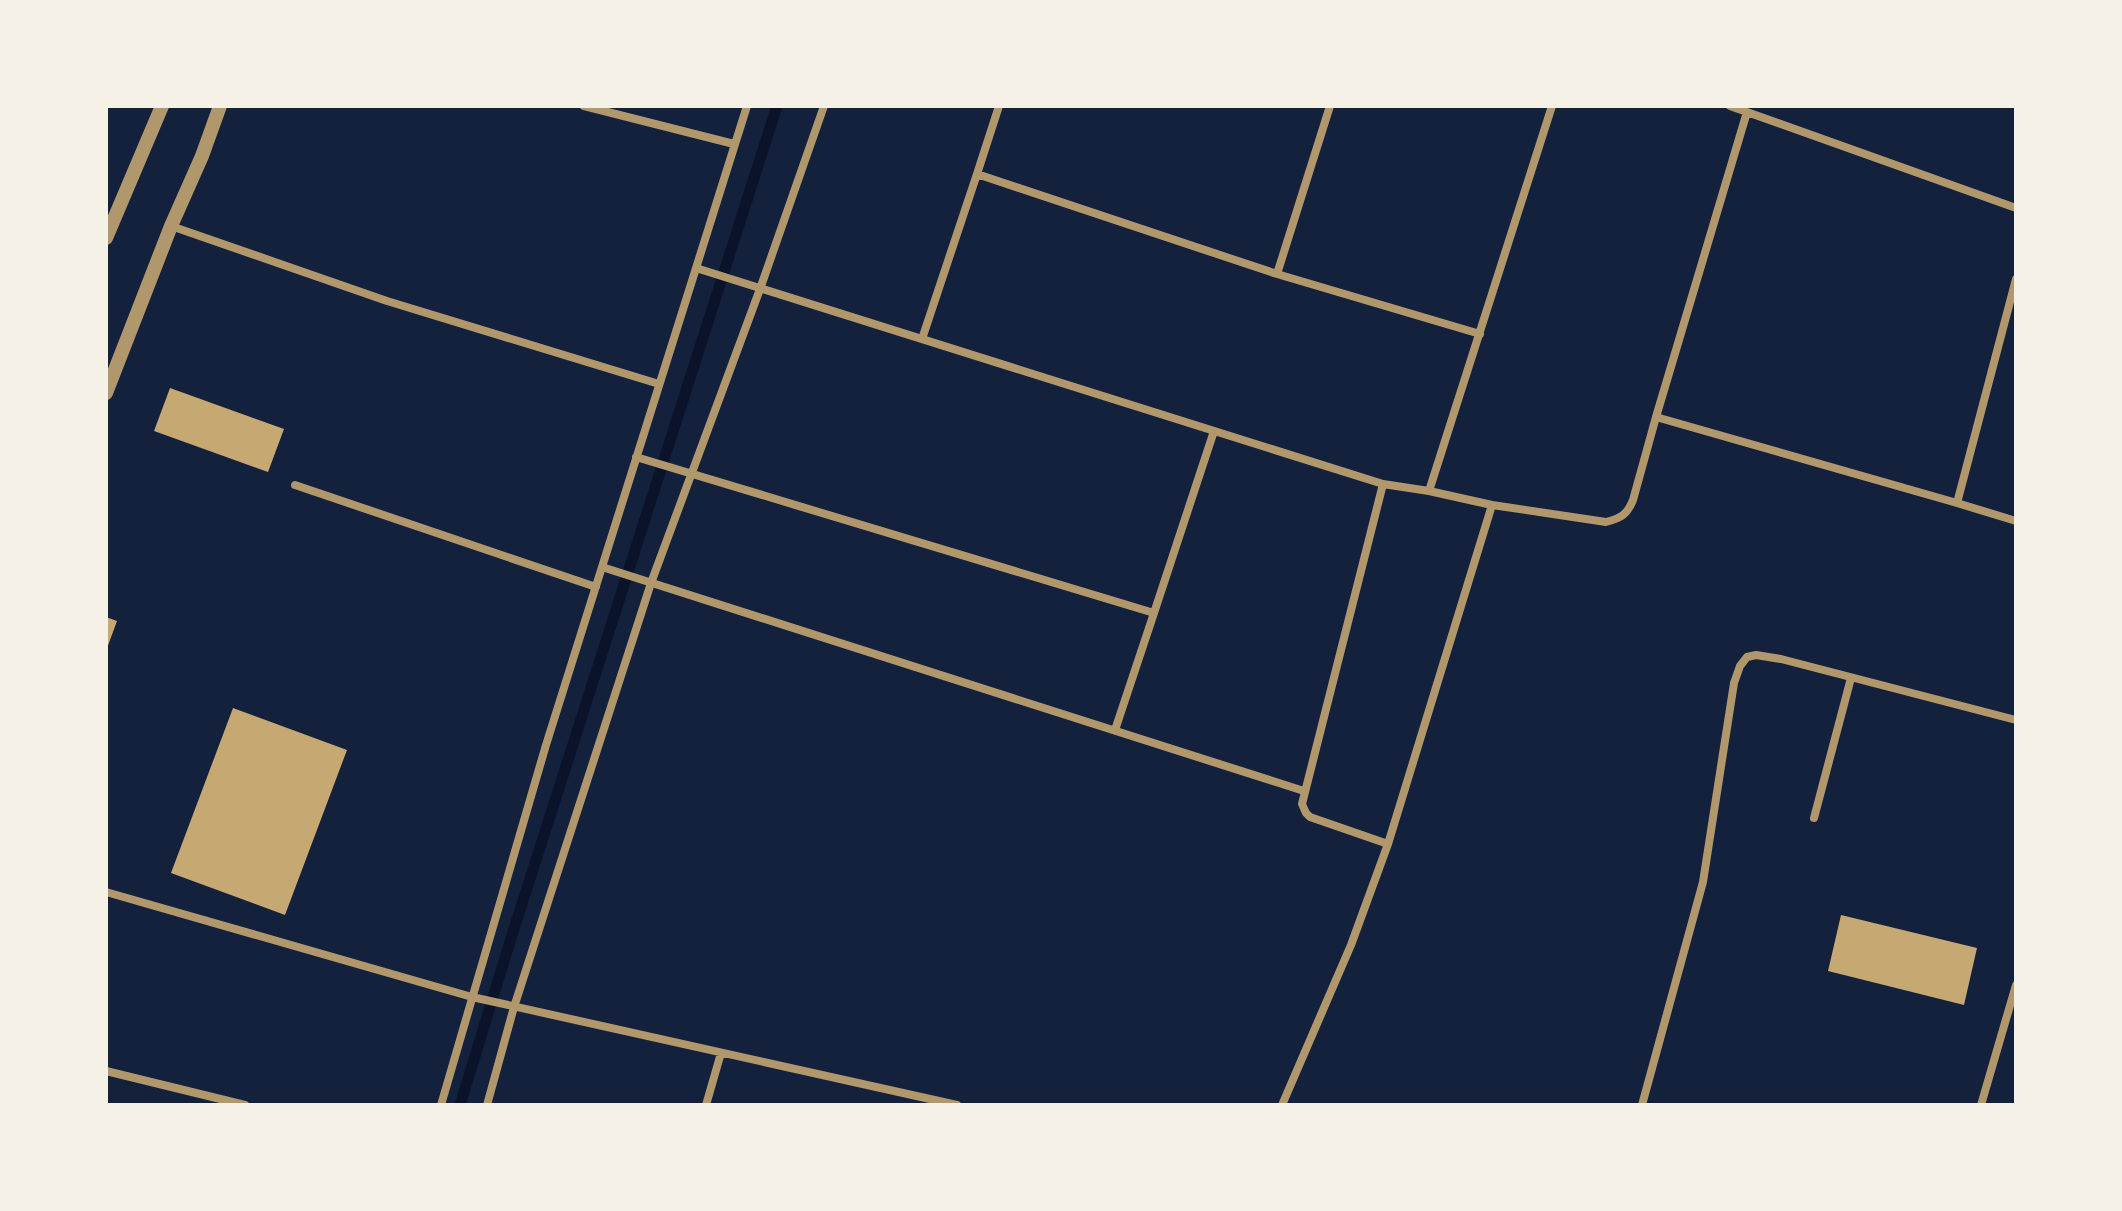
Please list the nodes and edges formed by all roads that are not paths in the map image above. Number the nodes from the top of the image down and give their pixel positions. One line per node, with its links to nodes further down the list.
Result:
1 (162, 106): 15 (street)
2 (220, 106): 14 (street)
3 (584, 106): 11 (street)
4 (747, 106): 11 (street)
5 (824, 106): 19 (street)
6 (999, 106): 12 (street)
7 (1330, 106): 17 (street)
8 (1552, 106): 20 (street)
9 (1730, 106): 10 (street)
10 (1747, 112): 13 (street); 24 (street)
11 (734, 144): 16 (street)
12 (977, 174): 17 (street); 21 (street)
13 (2016, 208)
14 (171, 226): 22 (street); 23 (street)
15 (106, 238)
16 (696, 268): 19 (street); 22 (street)
17 (1277, 274): 20 (street)
18 (2016, 279): 31 (street)
19 (760, 289): 21 (street); 27 (street)
20 (1480, 334): 30 (street)
21 (922, 339): 25 (street)
22 (659, 384): 26 (street)
23 (106, 393)
24 (1656, 417): 31 (street); 32 (street)
25 (1214, 431): 28 (street); 37 (street)
26 (636, 457): 27 (street); 34 (street)
27 (691, 473): 35 (street); 37 (street)
28 (1383, 484): 30 (street); 41 (street)
29 (295, 485): 36 (street)
30 (1429, 491): 32 (street)
31 (1957, 503): 33 (street)
32 (1492, 505): 43 (street)
33 (2016, 521)
34 (602, 567): 35 (street); 36 (street)
35 (651, 583): 40 (street); 47 (street)
36 (596, 587): 46 (street)
37 (1154, 613): 40 (street)
38 (1851, 678): 39 (street); 42 (street); 56 (street)
39 (2016, 720)
40 (1115, 730): 41 (street)
41 (1304, 791): 43 (street)
42 (1814, 818)
43 (1388, 844): 55 (street)
44 (106, 892): 46 (street)
45 (2016, 985): 57 (street)
46 (472, 997): 47 (street); 51 (street)
47 (509, 1005): 48 (street); 52 (street)
48 (721, 1053): 53 (street); 54 (street)
49 (106, 1071): 50 (street)
50 (245, 1105)
51 (441, 1105)
52 (487, 1105)
53 (706, 1105)
54 (957, 1105)
55 (1282, 1105)
56 (1642, 1105)
57 (1981, 1105)

